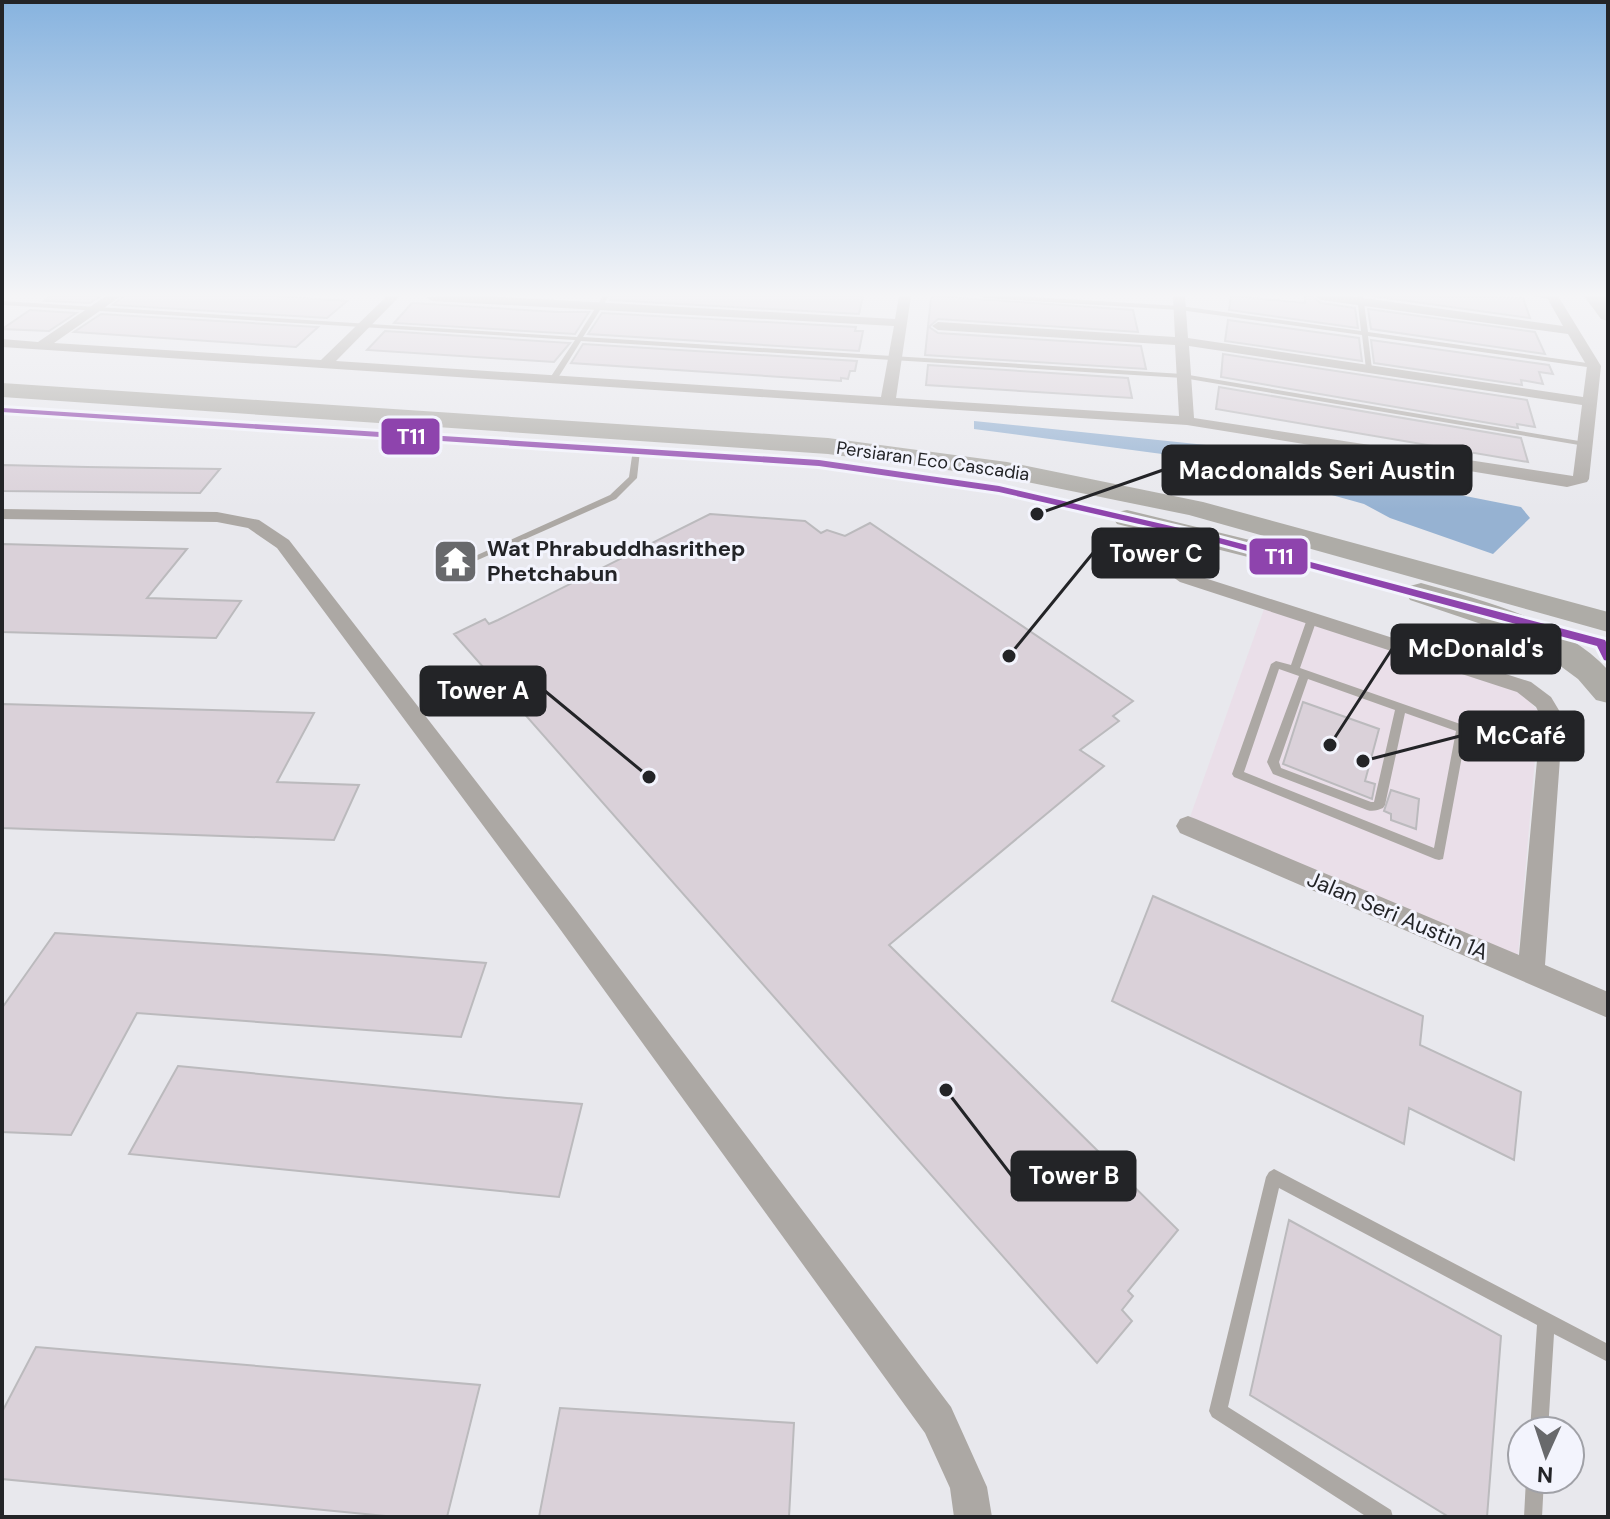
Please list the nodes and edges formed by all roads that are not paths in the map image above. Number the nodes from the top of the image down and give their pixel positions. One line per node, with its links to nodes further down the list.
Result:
1 (1594, 366): 13 (street)
2 (337, 367): 10 (street)
3 (561, 367): 10 (lane)
4 (894, 367): 12 (street)
5 (1029, 367): 9 (lane)
6 (1183, 367): 9 (street)
7 (1355, 367): 8 (street)
8 (1369, 369): 13 (street)
9 (1183, 376): 15 (street); 16 (lane)
10 (552, 381): 12 (street)
11 (2, 390): 23 (main road, Persiaran Eco Cascadia)
12 (888, 401): 15 (street)
13 (1590, 402): 16 (street)
14 (2, 410): 17 (main road, Persiaran Eco Cascadia)
15 (1187, 421): 16 (street)
16 (1585, 444)
17 (636, 451): 19 (main road, Persiaran Eco Cascadia); 20 (lane)
18 (2, 514): 34 (street)
19 (1146, 523): 21 (main road, Persiaran Eco Cascadia); 22 (street)
20 (468, 561)
21 (1416, 592): 23 (main road, Persiaran Eco Cascadia); 25 (main road)
22 (1312, 619): 24 (lane); 28 (street)
23 (1606, 630)
24 (1300, 672): 26 (lane); 26 (lane); 26 (lane)
25 (1608, 691)
26 (1401, 707)
27 (1188, 826): 28 (street, Jalan Seri Austin 1A)
28 (1531, 971): 29 (street, Jalan Seri Austin 1A)
29 (1608, 1005)
30 (1546, 1321): 31 (lane); 32 (lane); 35 (lane)
31 (1608, 1353)
32 (1540, 1415)
33 (1534, 1495): 36 (lane)
34 (973, 1517)
35 (1384, 1517)
36 (1533, 1517)

